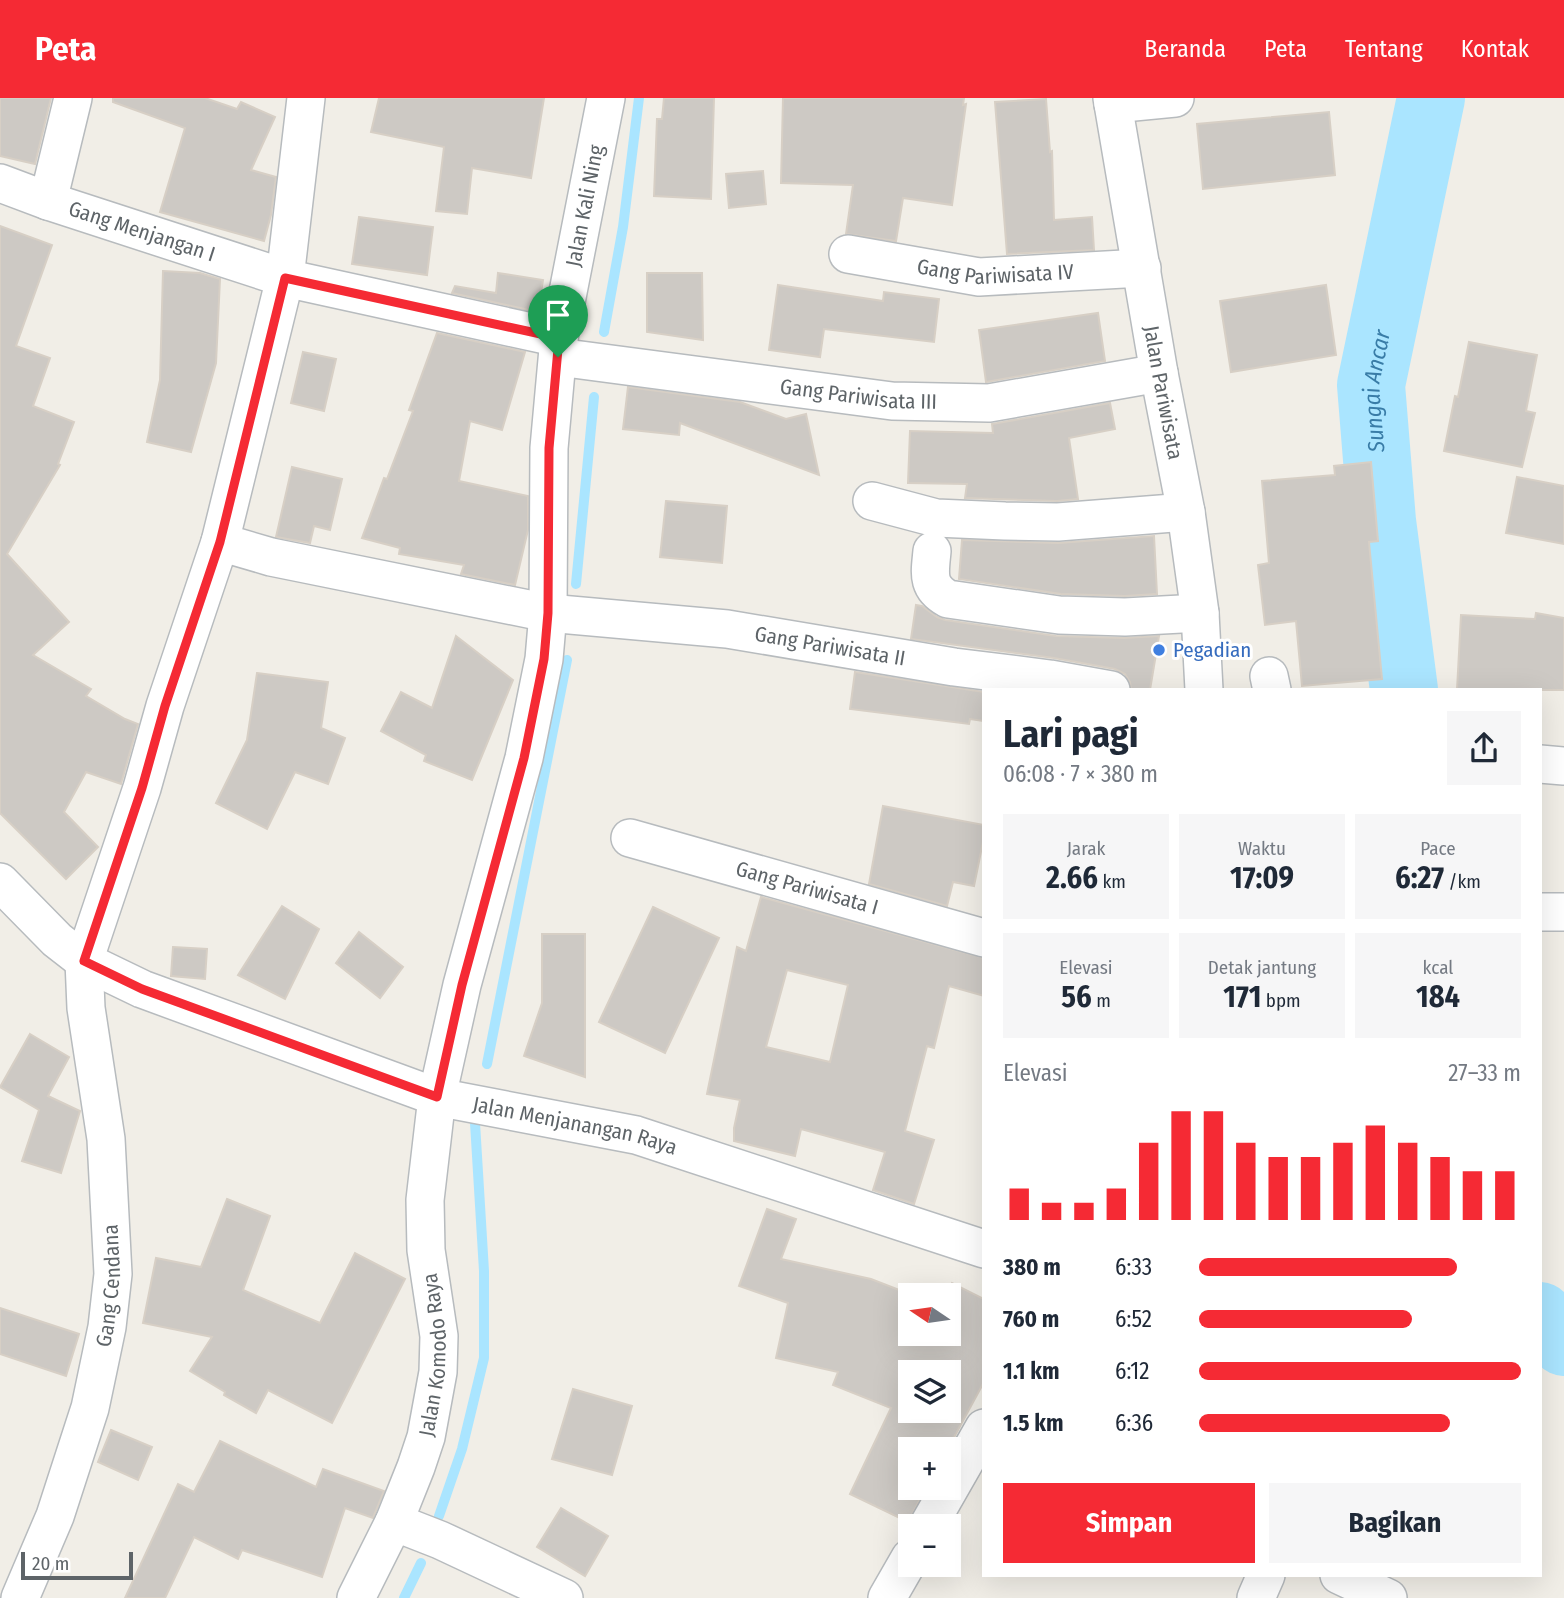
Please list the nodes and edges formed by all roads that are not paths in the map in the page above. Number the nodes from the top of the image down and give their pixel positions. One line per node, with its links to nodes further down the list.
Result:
1 (73, 98): 7 (street)
2 (306, 98): 10 (street)
3 (606, 98): 11 (street, Jalan Kali Ning)
4 (1175, 98): 5 (street)
5 (1112, 101): 9 (street, Jalan Pariwisata)
6 (0, 183): 7 (street, Gang Menjangan I)
7 (48, 201): 10 (street, Gang Menjangan I)
8 (848, 254): 9 (street, Gang Pariwisata IV)
9 (1142, 268): 12 (street, Jalan Pariwisata)
10 (285, 278): 11 (street, Gang Menjangan I); 15 (street)
11 (559, 348): 12 (street, Gang Pariwisata III); 17 (street, Jalan Kali Ning)
12 (1159, 373): 14 (street, Jalan Pariwisata)
13 (872, 501): 14 (street)
14 (1186, 512): 18 (street, Jalan Pariwisata)
15 (220, 542): 17 (street, Gang Pariwisata II); 28 (street)
16 (932, 551): 18 (street)
17 (548, 613): 19 (street, Gang Pariwisata II); 29 (street, Jalan Kali Ning)
18 (1200, 613): 20 (street, Jalan Pariwisata)
19 (1097, 688)
20 (1204, 688)
21 (1542, 764): 22 (street)
22 (1564, 766)
23 (629, 838): 27 (street, Gang Pariwisata I)
24 (0, 882): 28 (street, Jalan Menjanangan Raya)
25 (1542, 912): 26 (street)
26 (1564, 912)
27 (982, 937)
28 (84, 961): 29 (street, Jalan Menjanangan Raya); 37 (street, Gang Cendana)
29 (437, 1097): 30 (street, Jalan Menjanangan Raya); 33 (street, Jalan Komodo Raya)
30 (982, 1248)
31 (982, 1432): 32 (street)
32 (935, 1514)
33 (400, 1524): 38 (street, Jalan Komodo Raya); 39 (street)
34 (899, 1577): 40 (street)
35 (1265, 1577): 41 (street)
36 (1343, 1577): 42 (street)
37 (20, 1598)
38 (356, 1598)
39 (564, 1598)
40 (887, 1598)
41 (1256, 1598)
42 (1388, 1598)

